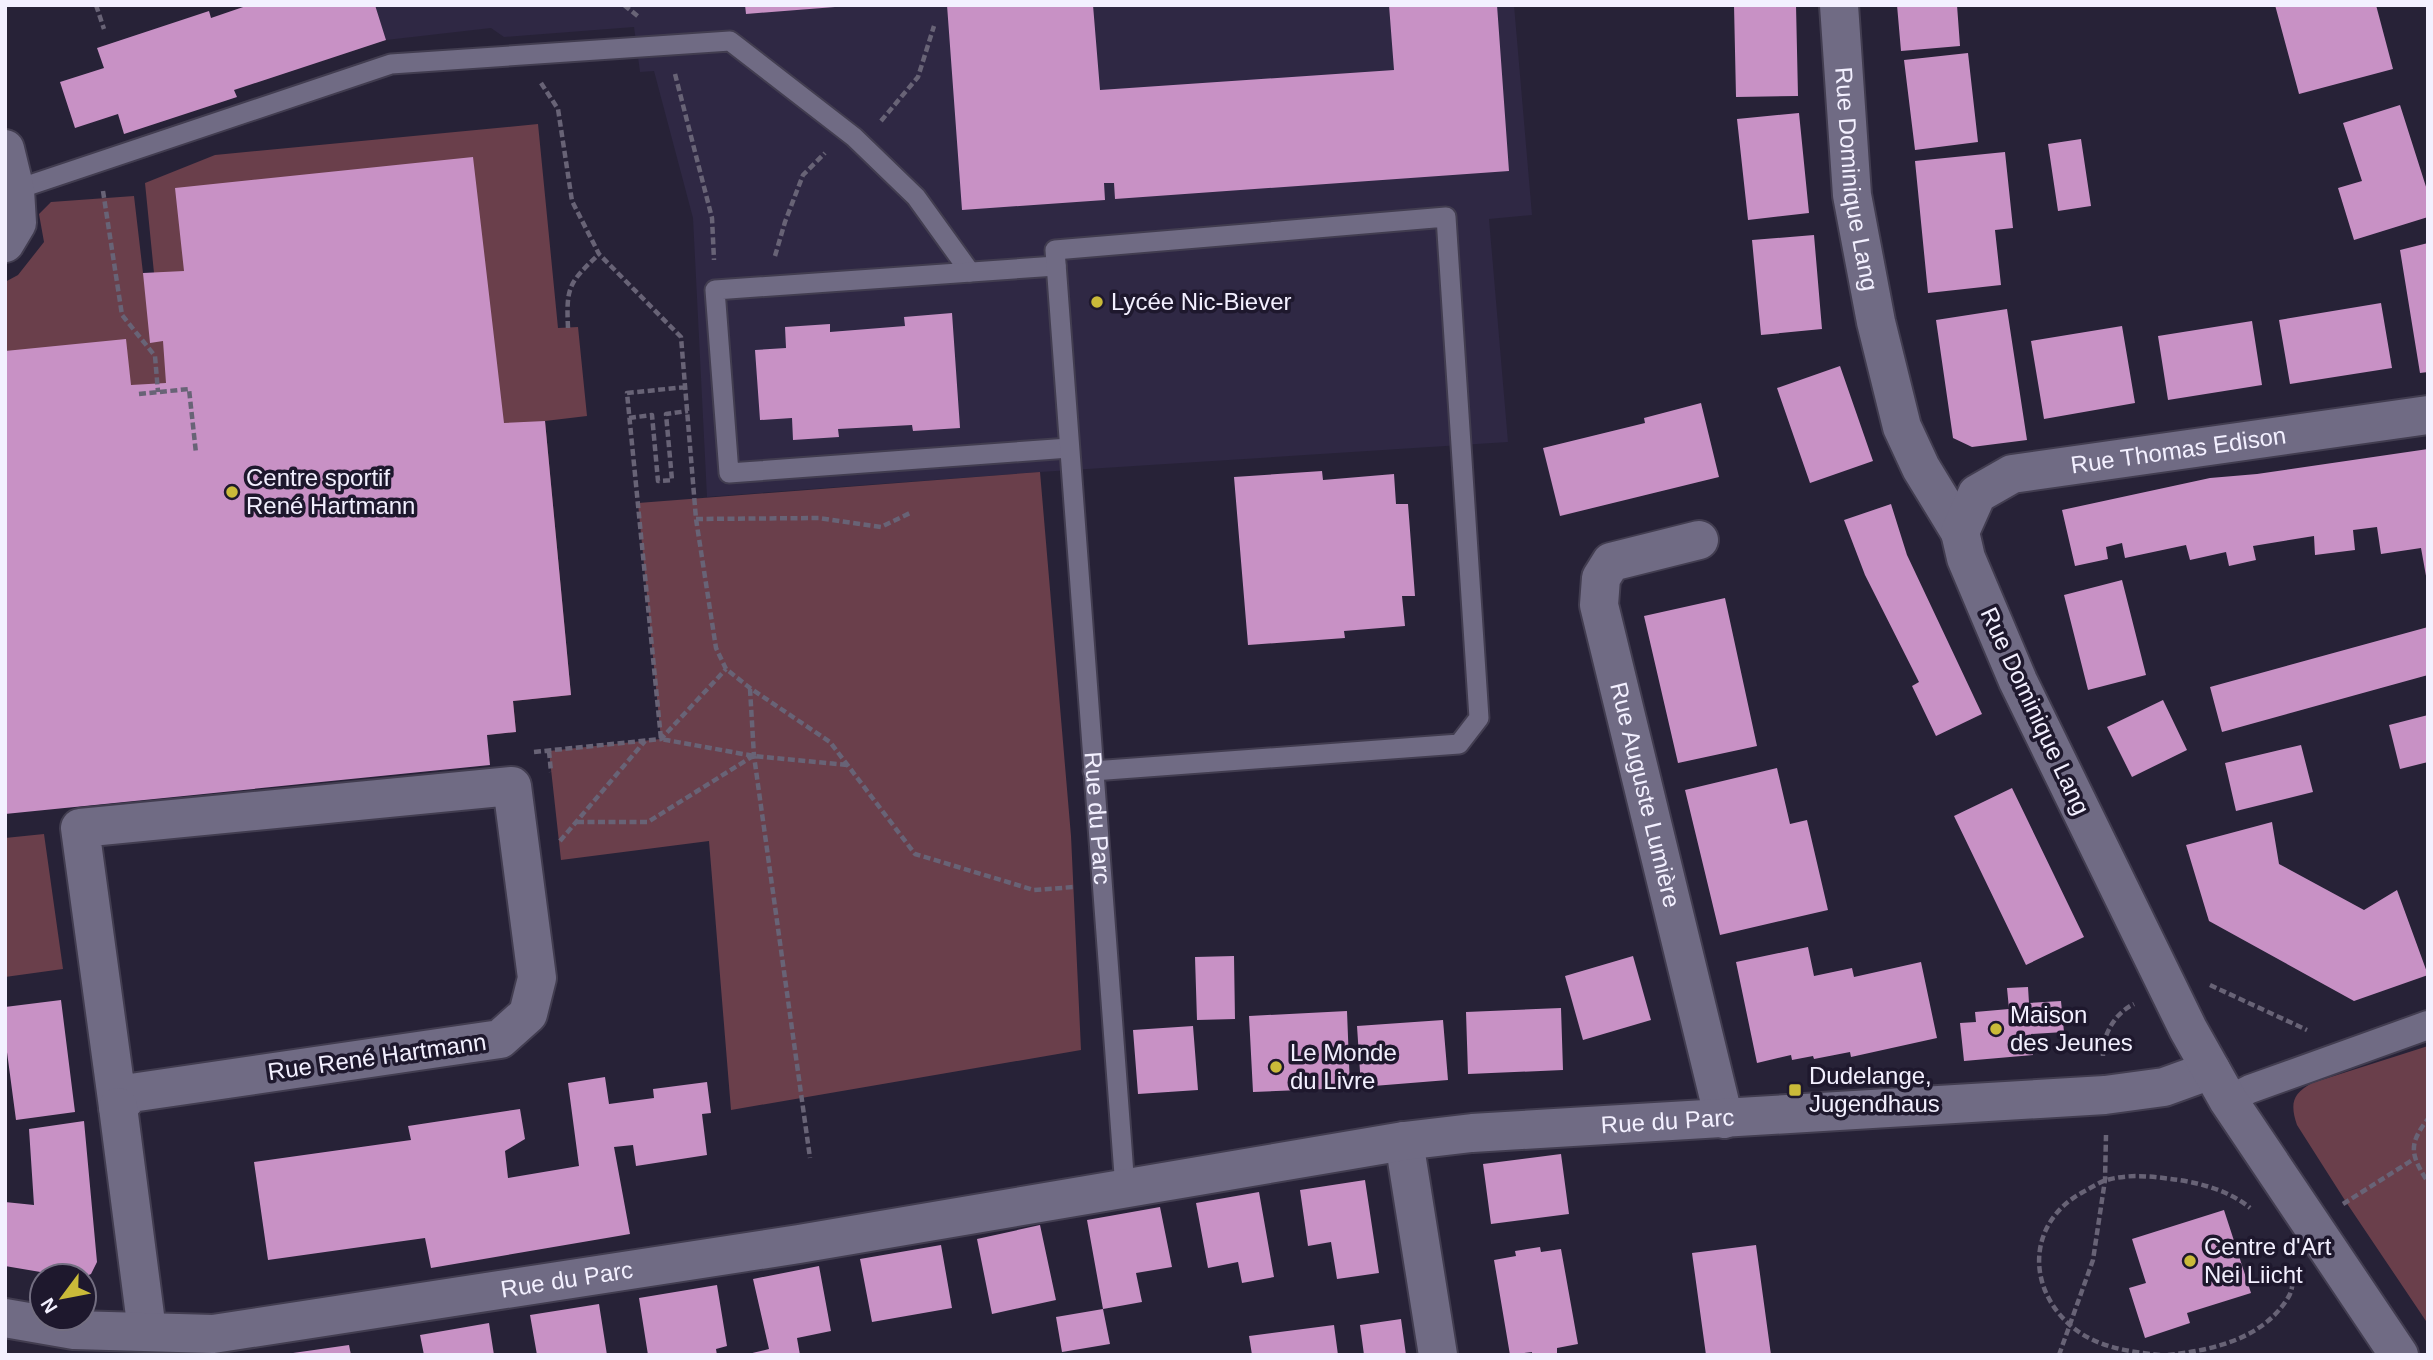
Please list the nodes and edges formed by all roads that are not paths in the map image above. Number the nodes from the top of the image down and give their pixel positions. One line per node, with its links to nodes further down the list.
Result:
1 (1839, 5): 9 (street, Rue Dominique Lang)
2 (5, 149): 3 (street)
3 (15, 190): 4 (street); 6 (lane)
4 (5, 243)
5 (1056, 267): 6 (lane); 8 (lane, Rue du Parc); 11 (lane)
6 (970, 272): 8 (lane)
7 (2428, 415): 9 (street, Rue Thomas Edison)
8 (1069, 448): 11 (lane, Rue du Parc)
9 (1959, 532): 13 (street, Rue Dominique Lang)
10 (1699, 540): 15 (street, Rue Auguste Lumière)
11 (1093, 771): 17 (lane, Rue du Parc)
12 (2428, 1025): 13 (street)
13 (2219, 1085): 15 (street, Rue du Parc); 22 (street, Rue Dominique Lang)
14 (118, 1107): 14 (street, Rue René Hartmann); 19 (street)
15 (1724, 1119): 16 (street, Rue du Parc)
16 (1404, 1141): 17 (street, Rue du Parc); 21 (street)
17 (1125, 1188): 20 (street, Rue du Parc)
18 (5, 1318): 19 (street, Rue du Parc)
19 (147, 1331): 20 (street, Rue du Parc)
20 (214, 1344)
21 (1438, 1355)
22 (2399, 1355)

